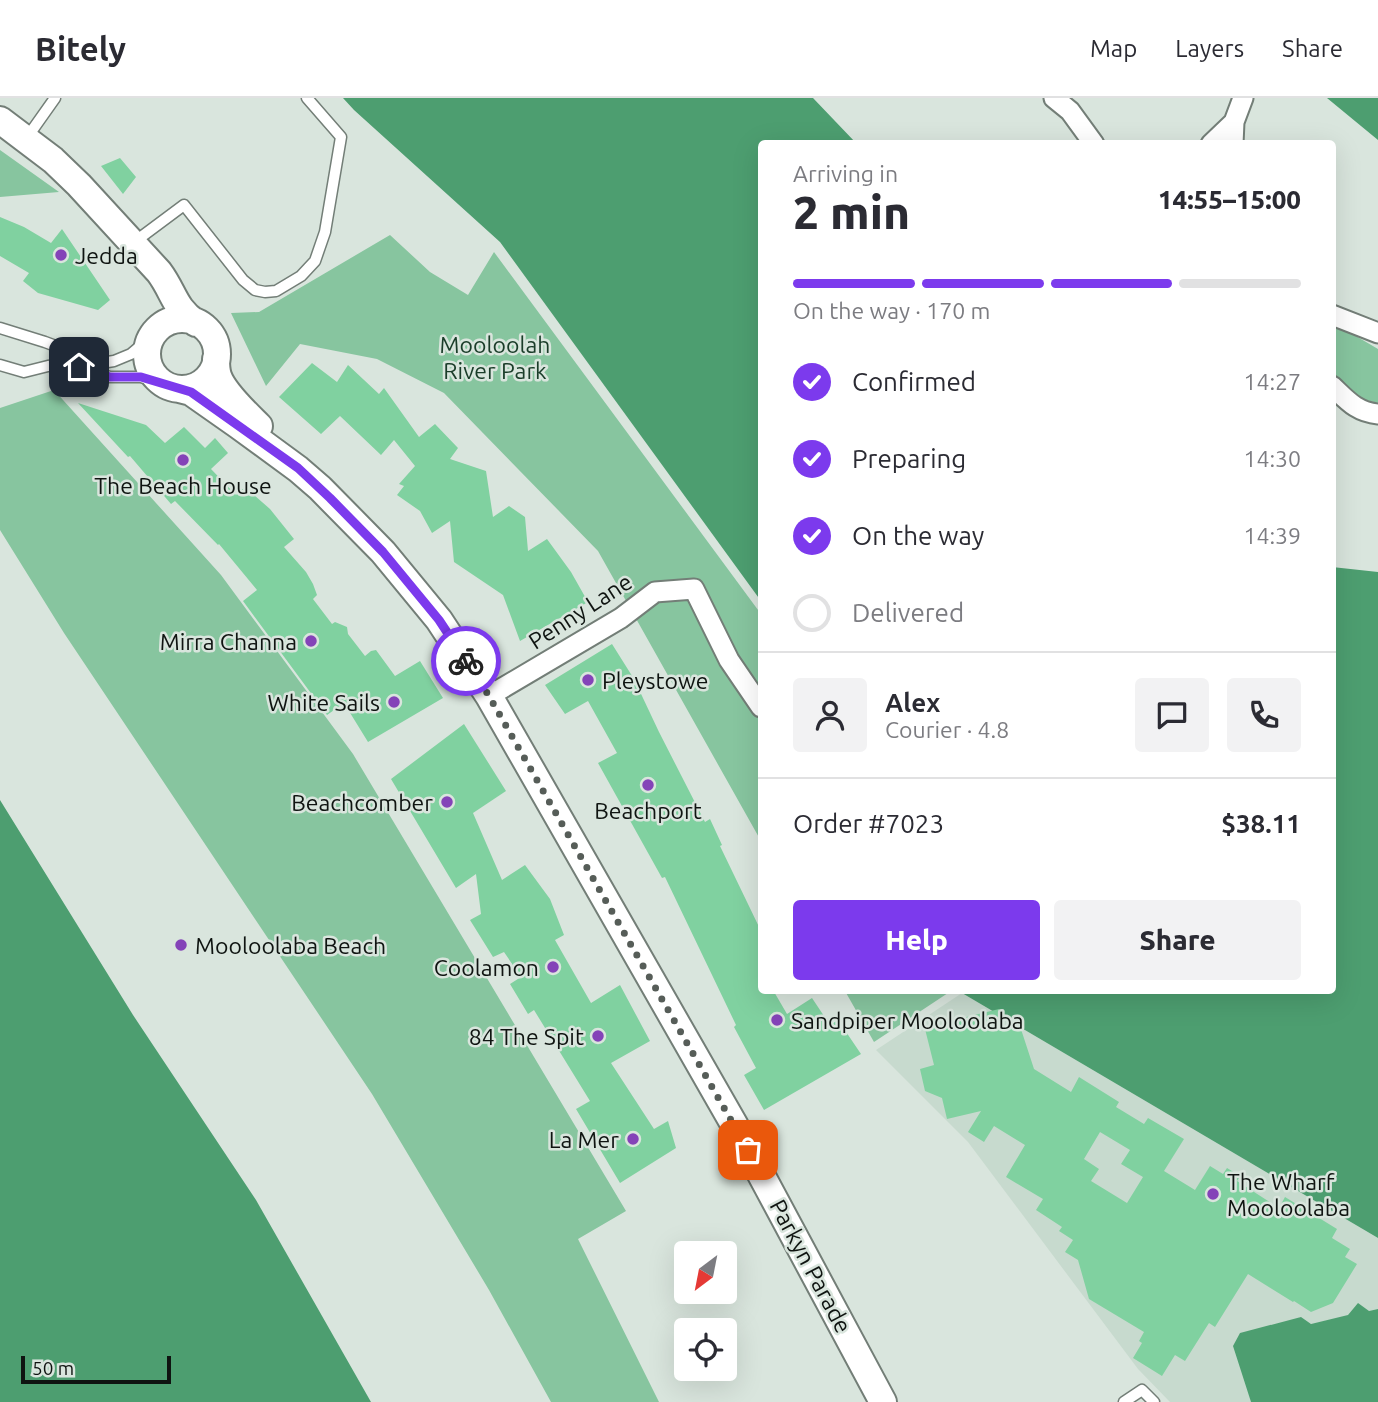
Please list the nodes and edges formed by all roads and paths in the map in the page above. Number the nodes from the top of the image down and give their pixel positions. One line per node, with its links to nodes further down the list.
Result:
1 (55, 98): 7 (lane)
2 (307, 98): 11 (lane)
3 (1054, 98): 8 (street)
4 (1243, 98): 6 (street)
5 (0, 120): 7 (street)
6 (1234, 122): 9 (street); 10 (street)
7 (26, 139): 11 (street)
8 (1091, 140)
9 (1215, 140)
10 (1233, 140)
11 (134, 246): 13 (street); 16 (street)
12 (1336, 317): 15 (street)
13 (196, 323): 16 (street); 17 (street)
14 (0, 328): 16 (lane)
15 (1378, 333)
16 (153, 335): 19 (street)
17 (216, 359): 19 (street); 22 (street, Parkyn Parade)
18 (0, 365): 19 (lane)
19 (172, 386): 22 (street, Parkyn Parade)
20 (1336, 390): 21 (street)
21 (1378, 415)
22 (298, 468): 23 (street, Parkyn Parade)
23 (489, 696): 24 (street, Penny Lane); 25 (street, Parkyn Parade)
24 (758, 703)
25 (883, 1402)
26 (1124, 1402): 27 (lane)
27 (1153, 1402)

